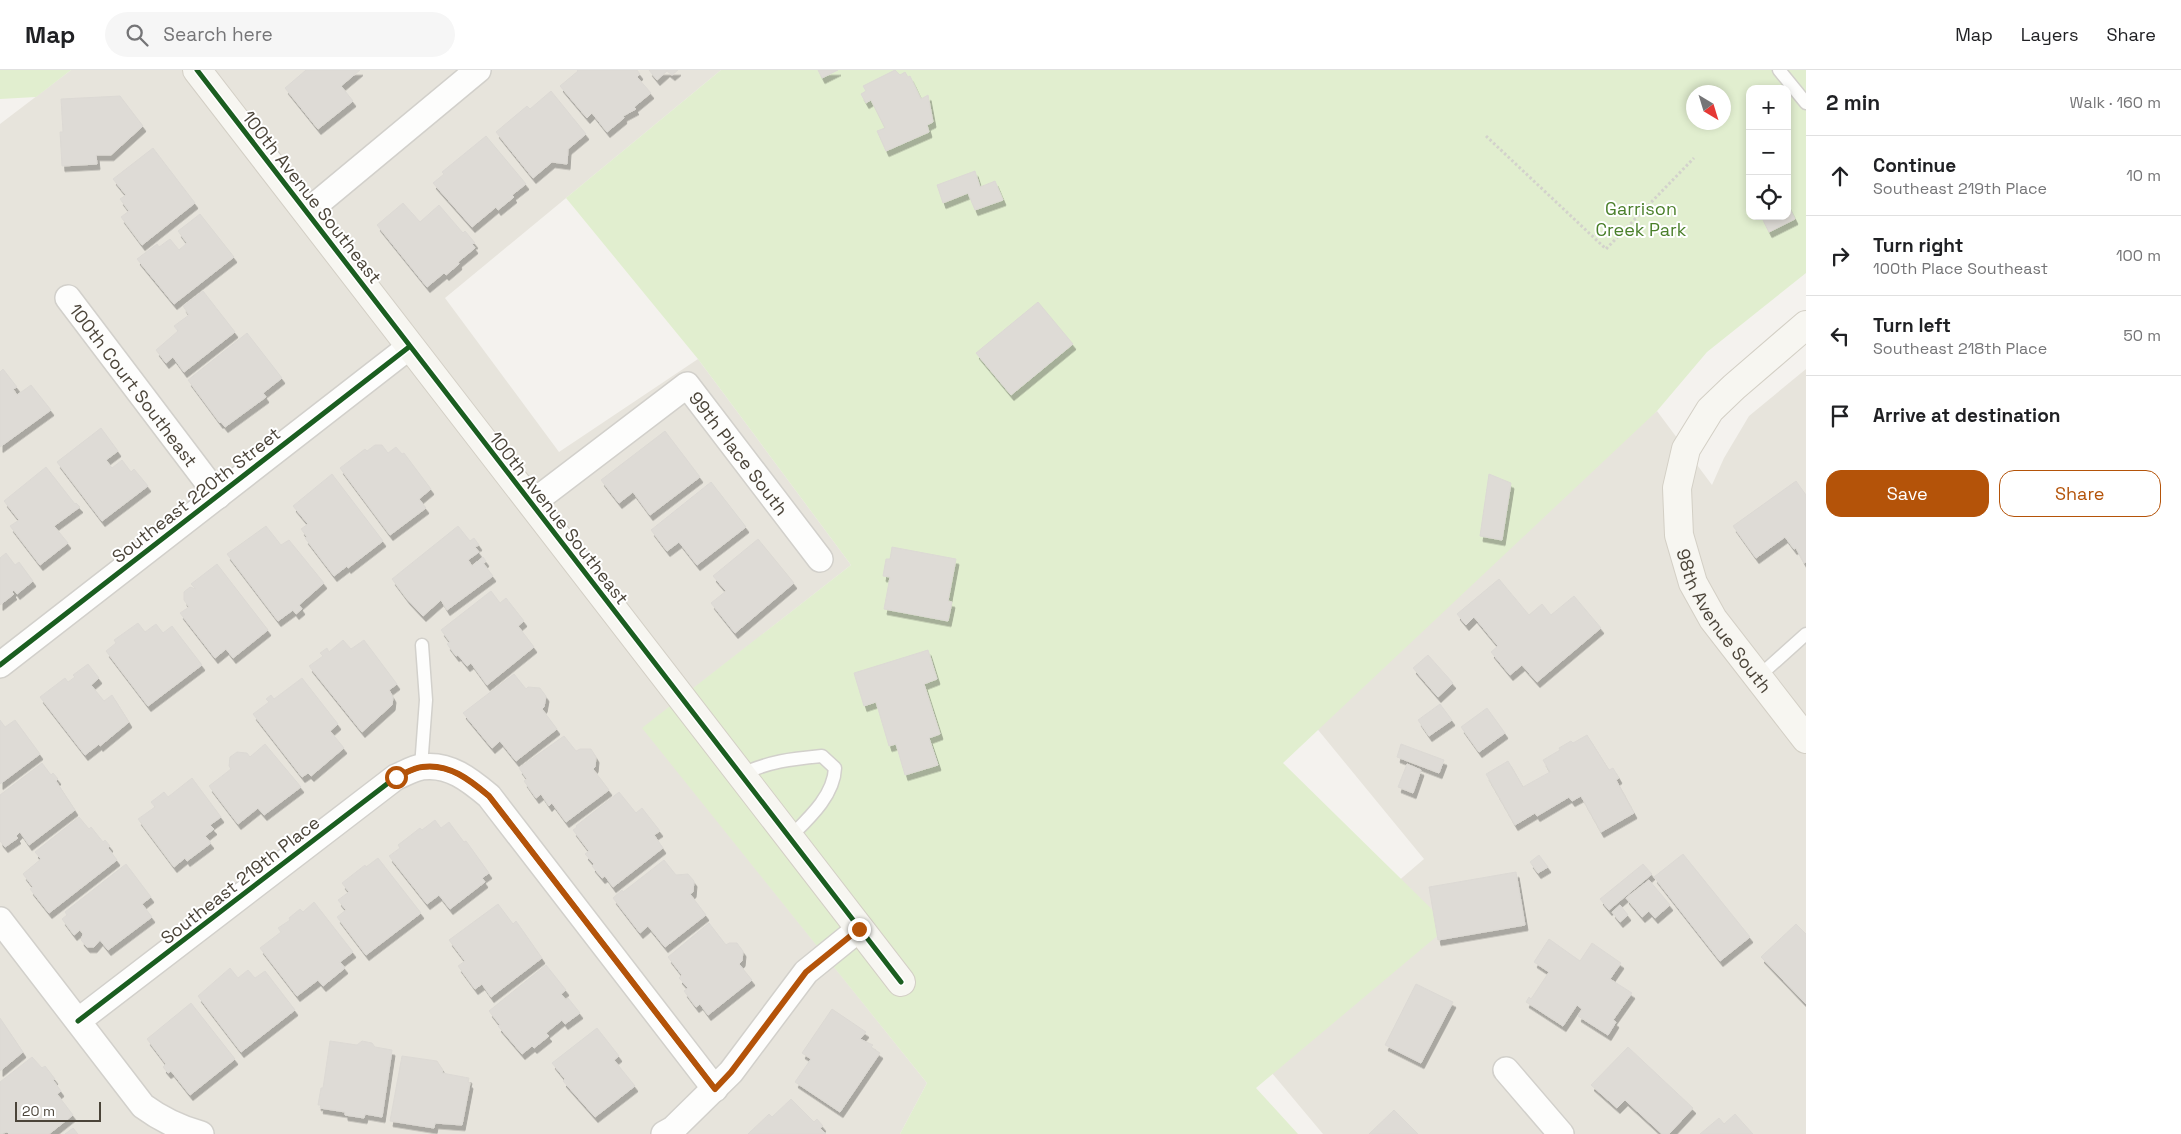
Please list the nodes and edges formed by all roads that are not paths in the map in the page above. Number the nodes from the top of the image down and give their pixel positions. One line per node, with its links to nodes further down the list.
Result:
1 (197, 70): 5 (street, 100th Avenue Southeast)
2 (1779, 70): 4 (lane)
3 (467, 73): 5 (street)
4 (1806, 103)
5 (307, 212): 8 (street, 100th Avenue Southeast)
6 (68, 298): 9 (street, 100th Court Southeast)
7 (1806, 325): 15 (street, 98th Avenue South)
8 (409, 347): 9 (street, Southeast 220th Street); 10 (street, 100th Avenue Southeast)
9 (218, 496): 14 (street, Southeast 220th Street)
10 (530, 504): 11 (street, 99th Place South); 18 (street, 100th Avenue Southeast)
11 (820, 559)
12 (1806, 634): 15 (lane)
13 (422, 645): 17 (lane)
14 (0, 665)
15 (1758, 677): 16 (street, 98th Avenue South)
16 (1806, 739)
17 (421, 767): 23 (street, Southeast 219th Place); 25 (street)
18 (740, 775): 19 (street, 100th Avenue Southeast); 19 (lane)
19 (789, 838): 21 (street, 100th Avenue Southeast)
20 (0, 920): 23 (street)
21 (859, 929): 22 (street, 100th Avenue Southeast); 25 (street)
22 (901, 982)
23 (78, 1021): 26 (street)
24 (1506, 1070): 28 (street)
25 (715, 1089): 27 (street)
26 (190, 1131)
27 (664, 1134)
28 (1561, 1134)

